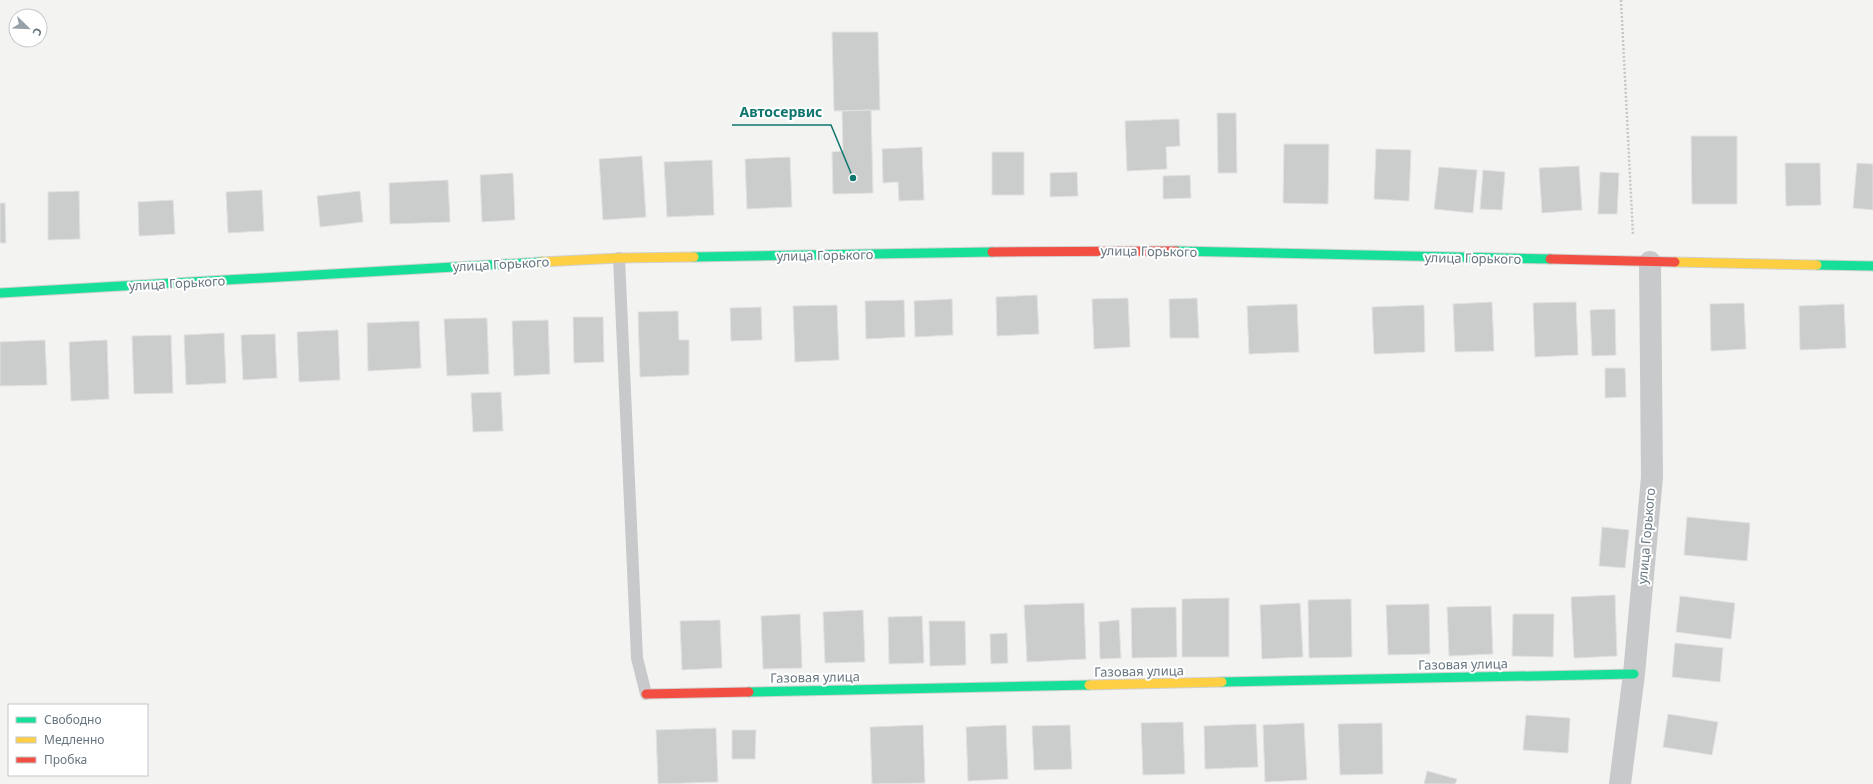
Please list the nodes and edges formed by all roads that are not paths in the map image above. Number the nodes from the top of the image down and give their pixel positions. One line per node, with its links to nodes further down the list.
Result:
1 (619, 258): 2 (street, улица Горького); 4 (street, улица Горького); 6 (lane)
2 (1642, 262): 3 (street, улица Горького); 5 (street, улица Горького)
3 (1873, 266)
4 (0, 293)
5 (1634, 674): 6 (street, Газовая улица); 7 (street, улица Горького)
6 (646, 694)
7 (1620, 784)

